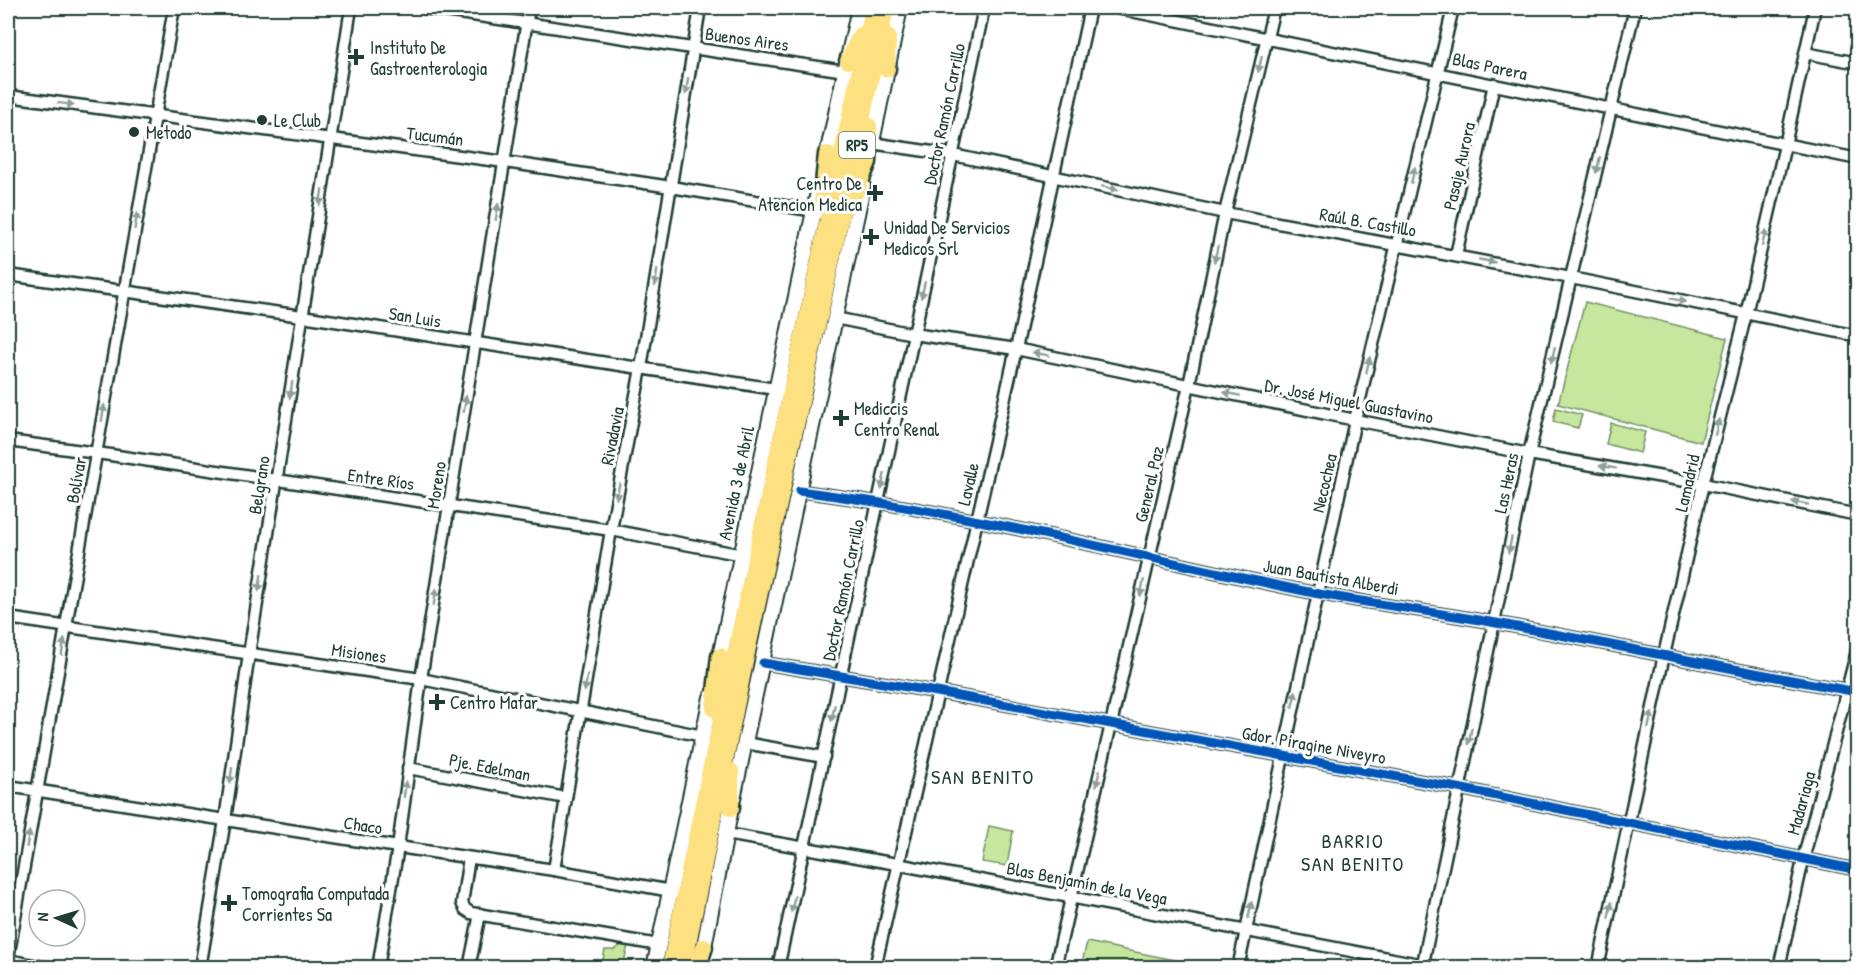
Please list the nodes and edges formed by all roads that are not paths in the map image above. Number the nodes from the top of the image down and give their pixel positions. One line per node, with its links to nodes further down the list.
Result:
1 (174, 8): 29 (street, Bolívar)
2 (351, 8): 30 (street, Belgrano)
3 (425, 8): 19 (street, Buenos Aires)
4 (530, 8): 19 (street, Moreno)
5 (700, 8): 21 (street, Rivadavia)
6 (859, 8): 24 (main road, Avenida 3 de Abril)
7 (867, 8): 24 (highway)
8 (873, 8): 24 (highway, Avenida 3 de Abril)
9 (886, 8): 24 (highway, Avenida 3 de Abril)
10 (893, 8): 24 (highway)
11 (900, 8): 24 (main road, Avenida 3 de Abril)
12 (984, 8): 34 (street, Doctor Ramón Carrillo)
13 (1090, 8): 38 (street, Lavalle)
14 (1116, 8): 20 (street, Blas Parera)
15 (1274, 8): 20 (street, General Paz)
16 (1453, 8): 25 (street, Necochea)
17 (1635, 8): 28 (street, Las Heras)
18 (1815, 8): 22 (street, Lamadrid)
19 (527, 23): 21 (street, Buenos Aires); 36 (street, Moreno)
20 (1266, 39): 25 (street, Blas Parera); 40 (street, General Paz, one-way to 40)
21 (693, 48): 24 (street, Buenos Aires); 39 (street, Rivadavia, one-way to 39)
22 (1805, 53): 23 (street); 32 (street, Lamadrid)
23 (1857, 63)
24 (868, 72): 31 (main road, Avenida 3 de Abril); 33 (main road, Avenida 3 de Abril); 37 (highway); 41 (highway, Avenida 3 de Abril)
25 (1437, 72): 26 (street, Blas Parera); 42 (street, Necochea, one-way to 25)
26 (1494, 84): 28 (street, Blas Parera); 43 (street, Pasaje Aurora)
27 (8, 96): 29 (street, Tucumán, one-way to 29)
28 (1611, 108): 32 (street, Blas Parera); 45 (street, Las Heras, one-way to 45)
29 (155, 116): 30 (street, Tucumán); 46 (street, Bolívar, one-way to 29)
30 (330, 140): 36 (street, Tucumán); 48 (street, Belgrano, one-way to 48)
31 (872, 143): 34 (street, Raúl B. Castillo); 37 (main road, Avenida 3 de Abril)
32 (1785, 145): 35 (street, Blas Parera); 47 (street, Lamadrid, one-way to 32)
33 (827, 154): 41 (highway)
34 (953, 155): 38 (street, Raúl B. Castillo); 50 (street, Doctor Ramón Carrillo, one-way to 50)
35 (1857, 159)
36 (505, 162): 39 (street, Tucumán); 52 (street, Moreno, one-way to 36)
37 (868, 162): 41 (highway)
38 (1053, 176): 40 (street, Raúl B. Castillo, one-way to 40); 53 (street, Lavalle)
39 (671, 187): 41 (street, Tucumán); 54 (street, Rivadavia, one-way to 54)
40 (1225, 213): 42 (street, Raúl B. Castillo); 55 (street, General Paz, one-way to 55)
41 (835, 214): 49 (highway); 49 (highway); 56 (main road, Avenida 3 de Abril)
42 (1397, 244): 43 (street, Raúl B. Castillo); 57 (street, Necochea, one-way to 42)
43 (1456, 255): 45 (street, Raúl B. Castillo, one-way to 45)
44 (8, 275): 46 (street, San Luis)
45 (1571, 278): 47 (street, Raúl B. Castillo, one-way to 47); 60 (street, Las Heras, one-way to 60)
46 (123, 291): 48 (street, San Luis); 59 (street, Bolívar, one-way to 46)
47 (1746, 314): 51 (street, Raúl B. Castillo); 62 (street, Lamadrid, one-way to 47)
48 (302, 316): 52 (street, San Luis); 61 (street, Belgrano, one-way to 61)
49 (820, 319): 50 (street, Dr. José Miguel Guastavino); 56 (highway, Avenida 3 de Abril)
50 (913, 334): 53 (street, Dr. José Miguel Guastavino); 64 (street, Doctor Ramón Carrillo, one-way to 64)
51 (1857, 336)
52 (475, 343): 54 (street, San Luis); 65 (street, Moreno, one-way to 52)
53 (1016, 349): 55 (street, Dr. José Miguel Guastavino, one-way to 53); 67 (street, Lavalle)
54 (641, 368): 56 (street, San Luis); 68 (street, Rivadavia, one-way to 68)
55 (1189, 386): 57 (street, Dr. José Miguel Guastavino, one-way to 55); 69 (street, General Paz)
56 (797, 393): 63 (main road, Avenida 3 de Abril); 70 (highway, Avenida 3 de Abril)
57 (1355, 420): 60 (street, Dr. José Miguel Guastavino); 71 (street, Necochea)
58 (8, 441): 59 (street, Entre Ríos)
59 (97, 453): 61 (street, Entre Ríos); 74 (street, Bolívar)
60 (1529, 454): 62 (street, Dr. José Miguel Guastavino, one-way to 60); 73 (street, Las Heras, one-way to 73)
61 (277, 480): 65 (street, Entre Ríos); 76 (street, Belgrano, one-way to 76)
62 (1703, 484): 66 (street, Dr. José Miguel Guastavino, one-way to 62); 77 (street, Lamadrid)
63 (799, 491): 64 (street, Juan Bautista Alberdi); 70 (main road, Avenida 3 de Abril)
64 (879, 501): 67 (street, Juan Bautista Alberdi); 81 (street, Doctor Ramón Carrillo)
65 (449, 505): 68 (street, Entre Ríos); 82 (street, Moreno, one-way to 65)
66 (1857, 515)
67 (977, 519): 69 (street, Juan Bautista Alberdi); 84 (street, Lavalle)
68 (611, 530): 70 (street, Entre Ríos); 85 (street, Rivadavia, one-way to 85)
69 (1149, 558): 71 (street, Juan Bautista Alberdi); 86 (street, General Paz, one-way to 86)
70 (762, 559): 78 (main road, Avenida 3 de Abril); 79 (highway, Avenida 3 de Abril); 80 (main road, Avenida 3 de Abril); 98 (highway, Avenida 3 de Abril)
71 (1317, 593): 73 (street, Juan Bautista Alberdi); 89 (street, Necochea, one-way to 71)
72 (8, 618): 74 (street, Misiones)
73 (1495, 623): 77 (street, Juan Bautista Alberdi); 93 (street, Las Heras, one-way to 93)
74 (67, 626): 76 (street, Misiones); 94 (street, Bolívar, one-way to 74)
75 (1857, 647): 83 (street, Madariaga)
76 (249, 654): 82 (street, Misiones); 97 (street, Belgrano, one-way to 97)
77 (1664, 655): 83 (street, Juan Bautista Alberdi); 99 (street, Lamadrid, one-way to 77)
78 (720, 656): 87 (main road, Avenida 3 de Abril); 98 (highway)
79 (746, 657): 96 (highway); 108 (highway, Avenida 3 de Abril)
80 (763, 663): 81 (street, Gdor. Piragine Niveyro); 88 (main road, Avenida 3 de Abril)
81 (841, 675): 84 (street, Gdor. Piragine Niveyro); 90 (street, Doctor Ramón Carrillo, one-way to 90)
82 (421, 679): 85 (street, Misiones); 91 (street, Moreno)
83 (1852, 691): 104 (street, Madariaga)
84 (937, 692): 86 (street, Gdor. Piragine Niveyro); 105 (street, Lavalle)
85 (581, 710): 87 (street, Misiones); 95 (street, Rivadavia)
86 (1110, 724): 89 (street, Gdor. Piragine Niveyro); 109 (street, General Paz, one-way to 109)
87 (703, 736): 108 (main road, Avenida 3 de Abril)
88 (745, 743): 90 (street); 96 (main road, Avenida 3 de Abril)
89 (1282, 756): 93 (street, Gdor. Piragine Niveyro); 111 (street, Necochea, one-way to 89)
90 (824, 757): 101 (street, Doctor Ramón Carrillo)
91 (408, 768): 95 (street, Pje. Edelman); 102 (street, Moreno, one-way to 91)
92 (8, 786): 94 (street, Chaco)
93 (1458, 788): 99 (street, Gdor. Piragine Niveyro); 115 (street, Las Heras)
94 (37, 790): 97 (street, Chaco); 114 (street, Bolívar, one-way to 94)
95 (566, 798): 106 (street, Rivadavia)
96 (731, 808): 100 (main road, Avenida 3 de Abril)
97 (225, 820): 102 (street, Chaco); 117 (street, Belgrano)
98 (699, 823): 108 (highway, Avenida 3 de Abril)
99 (1629, 823): 104 (street, Gdor. Piragine Niveyro); 130 (street, Lamadrid, one-way to 99)
100 (726, 834): 101 (street, Blas Benjamín de la Vega); 108 (main road, Avenida 3 de Abril)
101 (806, 847): 105 (street, Blas Benjamín de la Vega); 125 (street, Doctor Ramón Carrillo, one-way to 125)
102 (398, 848): 103 (street, Chaco); 118 (street, Moreno)
103 (469, 858): 106 (street, Chaco); 110 (street)
104 (1803, 860): 107 (street, Gdor. Piragine Niveyro); 131 (street, Madariaga)
105 (897, 864): 109 (street, Blas Benjamín de la Vega); 126 (street, Lavalle)
106 (554, 870): 108 (street, Chaco)
107 (1857, 870)
108 (690, 896): 112 (main road, Avenida 3 de Abril); 113 (main road, Avenida 3 de Abril); 121 (highway); 122 (highway, Avenida 3 de Abril); 123 (highway, Avenida 3 de Abril)
109 (1072, 896): 111 (street, Blas Benjamín de la Vega); 127 (street, General Paz)
110 (480, 914): 112 (street); 119 (street)
111 (1246, 931): 115 (street, Blas Benjamín de la Vega); 128 (street, Necochea)
112 (658, 945): 120 (main road, Avenida 3 de Abril)
113 (704, 947): 124 (highway)
114 (8, 959): 116 (street)
115 (1422, 966): 129 (street, Blas Benjamín de la Vega)
116 (49, 968)
117 (200, 968)
118 (378, 968)
119 (469, 968)
120 (654, 968)
121 (665, 968)
122 (670, 968)
123 (683, 968)
124 (698, 968)
125 (778, 968)
126 (875, 968)
127 (1055, 968)
128 (1238, 968)
129 (1440, 968)
130 (1598, 968)
131 (1779, 968)

